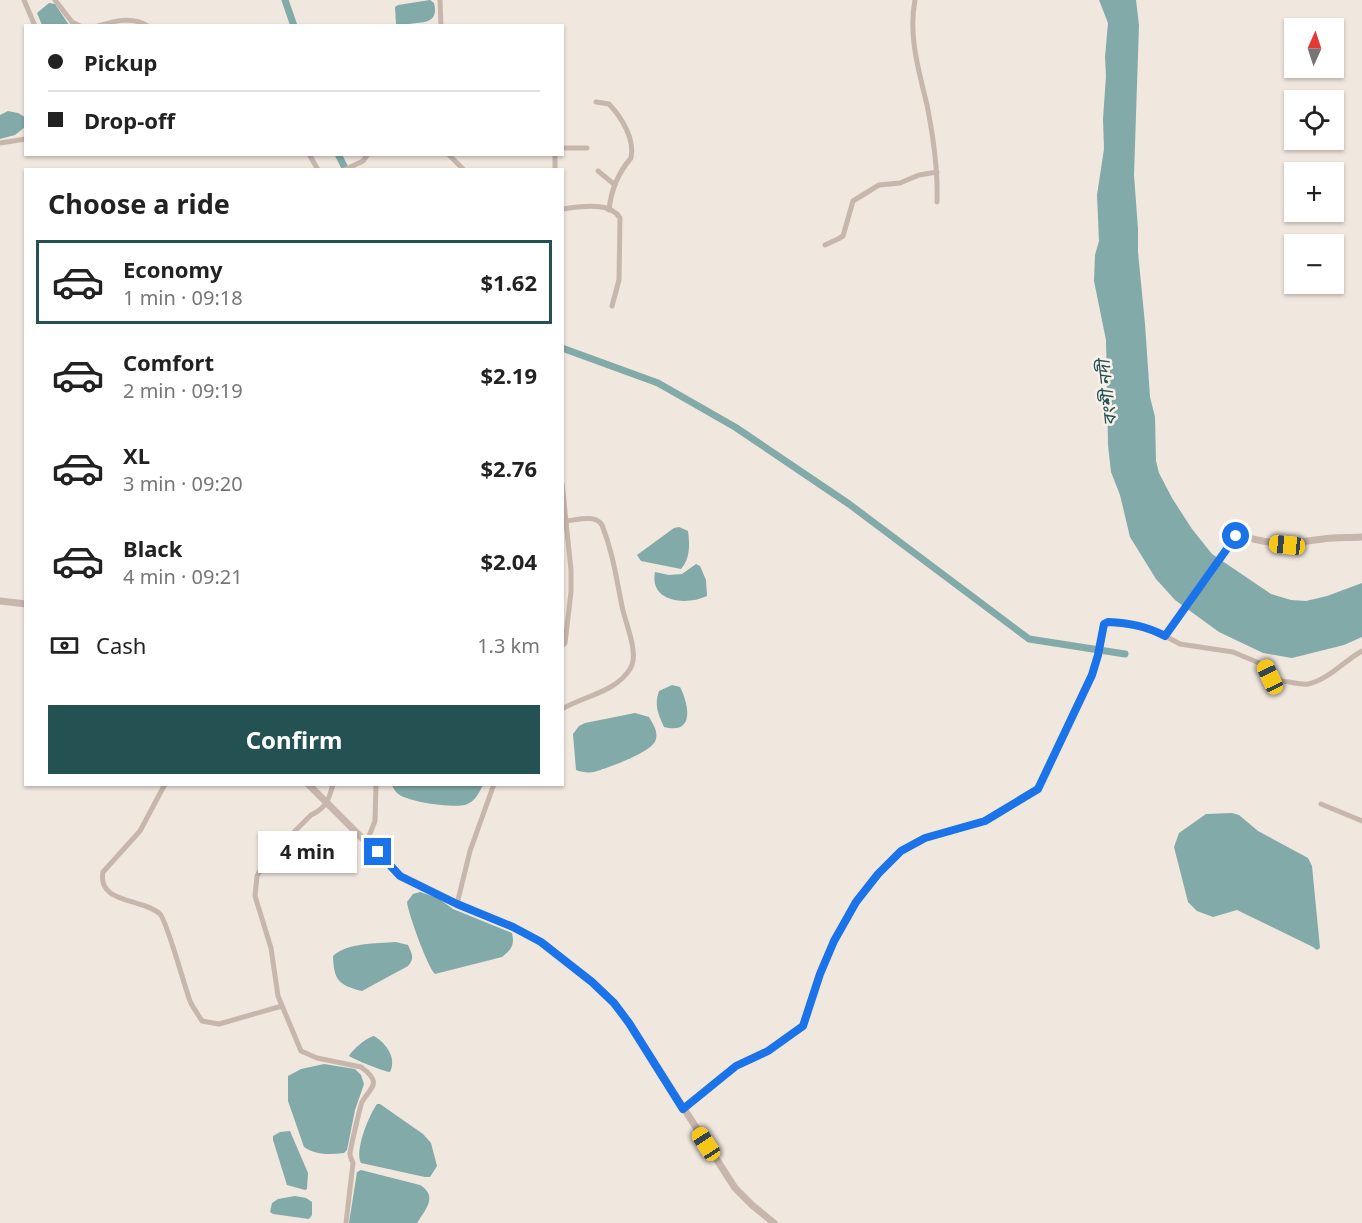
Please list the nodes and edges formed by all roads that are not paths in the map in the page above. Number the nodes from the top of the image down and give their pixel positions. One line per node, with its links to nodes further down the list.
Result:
1 (24, 0): 5 (street)
2 (55, 0): 6 (street)
3 (440, 0): 9 (street)
4 (915, 0): 20 (street)
5 (34, 24)
6 (76, 24)
7 (105, 24): 8 (street)
8 (145, 24)
9 (441, 24)
10 (596, 102): 21 (street)
11 (24, 139): 12 (street)
12 (0, 143)
13 (564, 148): 14 (street)
14 (587, 148)
15 (366, 156): 17 (street)
16 (450, 156): 18 (street)
17 (349, 168)
18 (462, 168)
19 (598, 171): 21 (street)
20 (937, 172): 22 (street); 25 (street)
21 (615, 185): 24 (street)
22 (936, 202)
23 (564, 209): 24 (street)
24 (609, 210): 26 (street)
25 (825, 245)
26 (612, 306)
27 (564, 501): 28 (street)
28 (567, 521): 33 (street); 35 (street)
29 (1362, 537): 32 (street)
30 (0, 601): 31 (street)
31 (24, 604)
32 (1167, 634): 34 (street); 47 (street)
33 (564, 644)
34 (1362, 651)
35 (564, 708)
36 (164, 786): 46 (street)
37 (310, 786): 41 (street)
38 (332, 786): 41 (street)
39 (376, 786): 44 (street)
40 (493, 786): 45 (street)
41 (328, 803): 44 (street); 46 (street)
42 (1321, 804): 43 (street)
43 (1362, 821)
44 (367, 841): 45 (street)
45 (457, 904): 47 (street)
46 (282, 1006): 48 (street)
47 (683, 1109): 49 (street)
48 (346, 1223)
49 (774, 1223)

